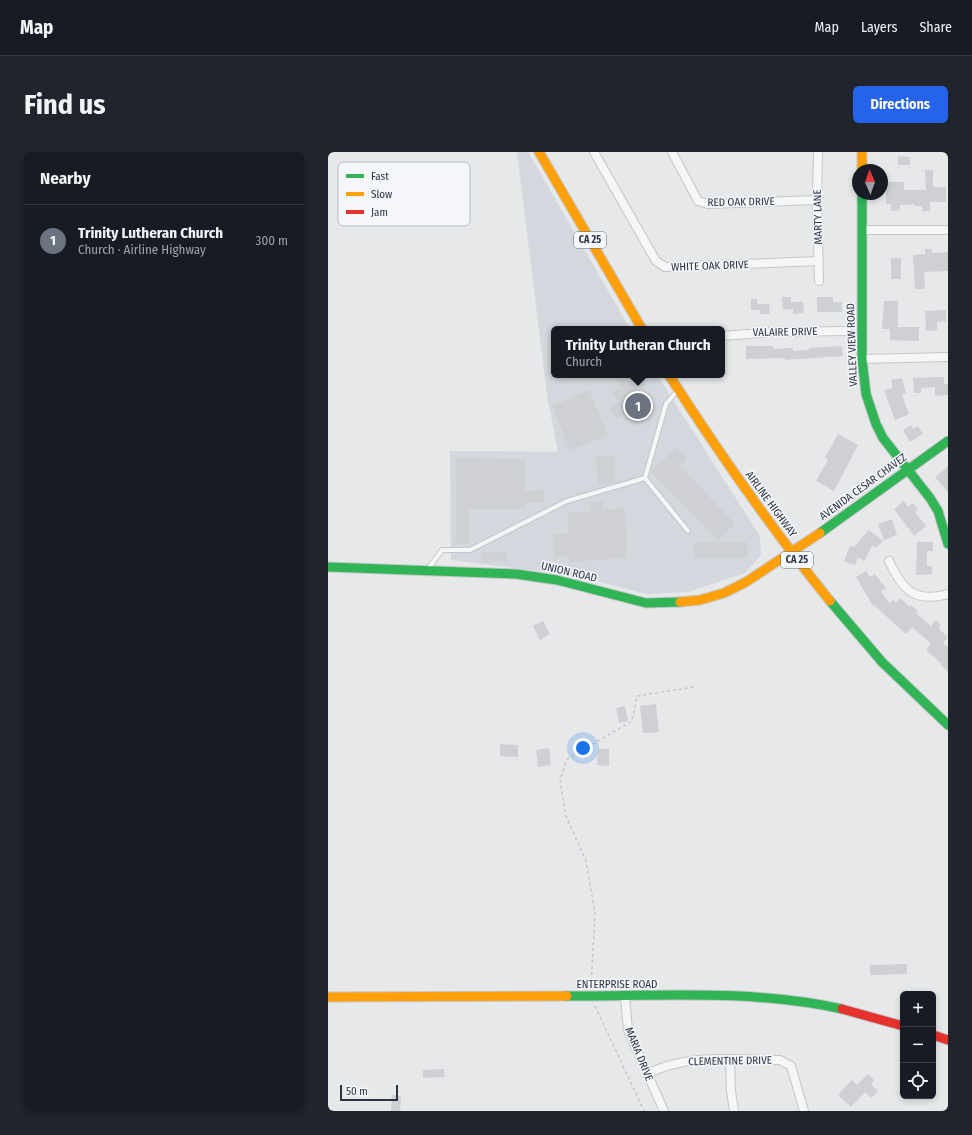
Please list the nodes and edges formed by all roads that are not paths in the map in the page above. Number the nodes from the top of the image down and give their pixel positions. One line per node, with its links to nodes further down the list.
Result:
1 (539, 152): 13 (street, CA 25)
2 (594, 152): 11 (street, WHITE OAK DRIVE)
3 (672, 152): 7 (street, RED OAK DRIVE)
4 (818, 152): 7 (street, MARTY LANE)
5 (862, 152): 6 (street)
6 (862, 164)
7 (817, 200): 11 (street, MARTY LANE)
8 (862, 200): 9 (street, VALLEY VIEW ROAD)
9 (862, 230): 10 (street); 17 (street, VALLEY VIEW ROAD)
10 (948, 230)
11 (819, 261): 12 (street, MARTY LANE)
12 (819, 281)
13 (640, 326)
14 (848, 331): 15 (street, VALAIRE DRIVE)
15 (725, 336)
16 (948, 357): 17 (street)
17 (862, 359): 21 (street, VALLEY VIEW ROAD)
18 (671, 378): 19 (street, AIRLINE HIGHWAY / CA 25)
19 (678, 389): 22 (lane); 25 (street, AIRLINE HIGHWAY / CA 25)
20 (948, 441): 21 (street, AVENIDA CESAR CHAVEZ)
21 (908, 470): 24 (street, VALLEY VIEW ROAD); 25 (street, AVENIDA CESAR CHAVEZ)
22 (645, 478): 23 (lane); 28 (lane)
23 (688, 531)
24 (948, 544)
25 (791, 552): 28 (street, UNION ROAD); 30 (street, AIRLINE HIGHWAY / CA 25)
26 (889, 562): 29 (street)
27 (328, 567): 28 (street, UNION ROAD)
28 (427, 571)
29 (948, 594)
30 (948, 725)
31 (625, 996): 32 (street, ENTERPRISE ROAD); 33 (street, ENTERPRISE ROAD); 37 (street, MARIA DRIVE)
32 (328, 997)
33 (900, 1025)
34 (936, 1036): 35 (street)
35 (948, 1040)
36 (730, 1060): 37 (street, CLEMENTINE DRIVE); 39 (street); 40 (street, CLEMENTINE DRIVE)
37 (647, 1074): 38 (street, MARIA DRIVE)
38 (664, 1111)
39 (734, 1111)
40 (804, 1111)

